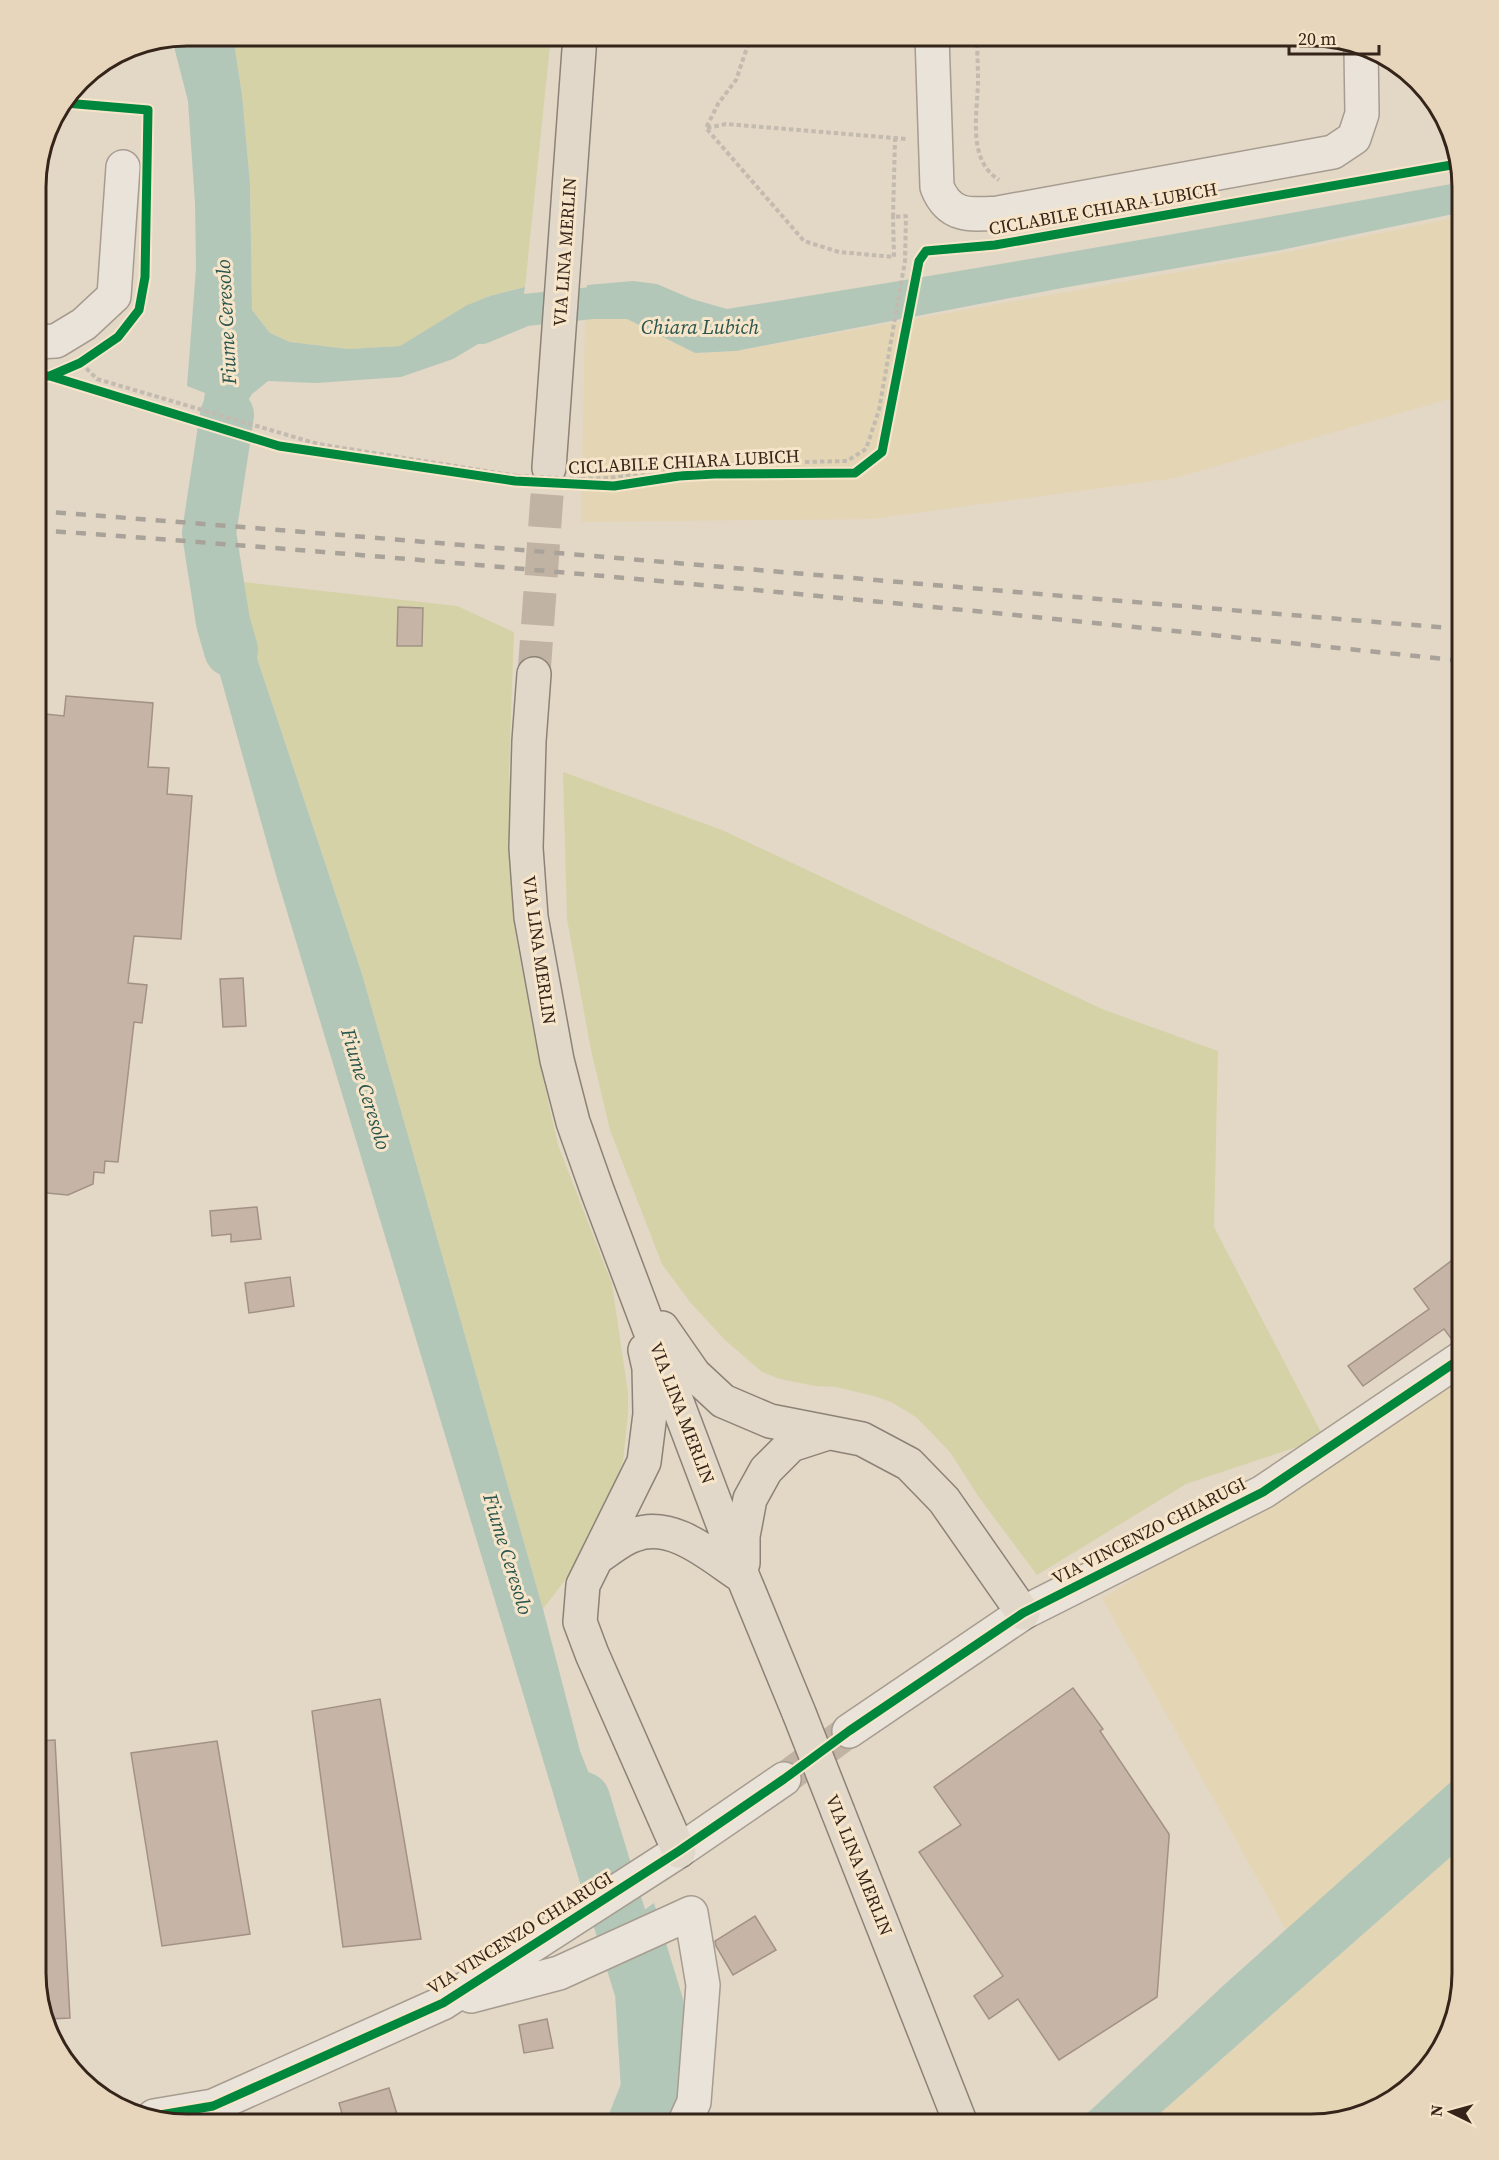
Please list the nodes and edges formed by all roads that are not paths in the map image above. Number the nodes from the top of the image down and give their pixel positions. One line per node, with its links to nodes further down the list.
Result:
1 (579, 47): 6 (main road, VIA LINA MERLIN)
2 (932, 47): 3 (street)
3 (1361, 56)
4 (123, 167): 5 (street)
5 (47, 341)
6 (549, 468)
7 (534, 674): 8 (main road, VIA LINA MERLIN)
8 (632, 1284): 10 (main road); 11 (main road); 12 (main road, VIA LINA MERLIN)
9 (1452, 1364): 13 (street, VIA VINCENZO CHIARUGI)
10 (828, 1433): 12 (main road); 13 (main road)
11 (598, 1557): 12 (main road); 16 (main road)
12 (743, 1577): 20 (main road, VIA LINA MERLIN, bridge)
13 (1023, 1613): 14 (street, VIA VINCENZO CHIARUGI)
14 (849, 1731)
15 (784, 1779): 16 (street, VIA VINCENZO CHIARUGI)
16 (679, 1851): 17 (street, VIA VINCENZO CHIARUGI)
17 (443, 2003): 18 (street, VIA VINCENZO CHIARUGI); 19 (street)
18 (174, 2113)
19 (689, 2113)
20 (957, 2114)

